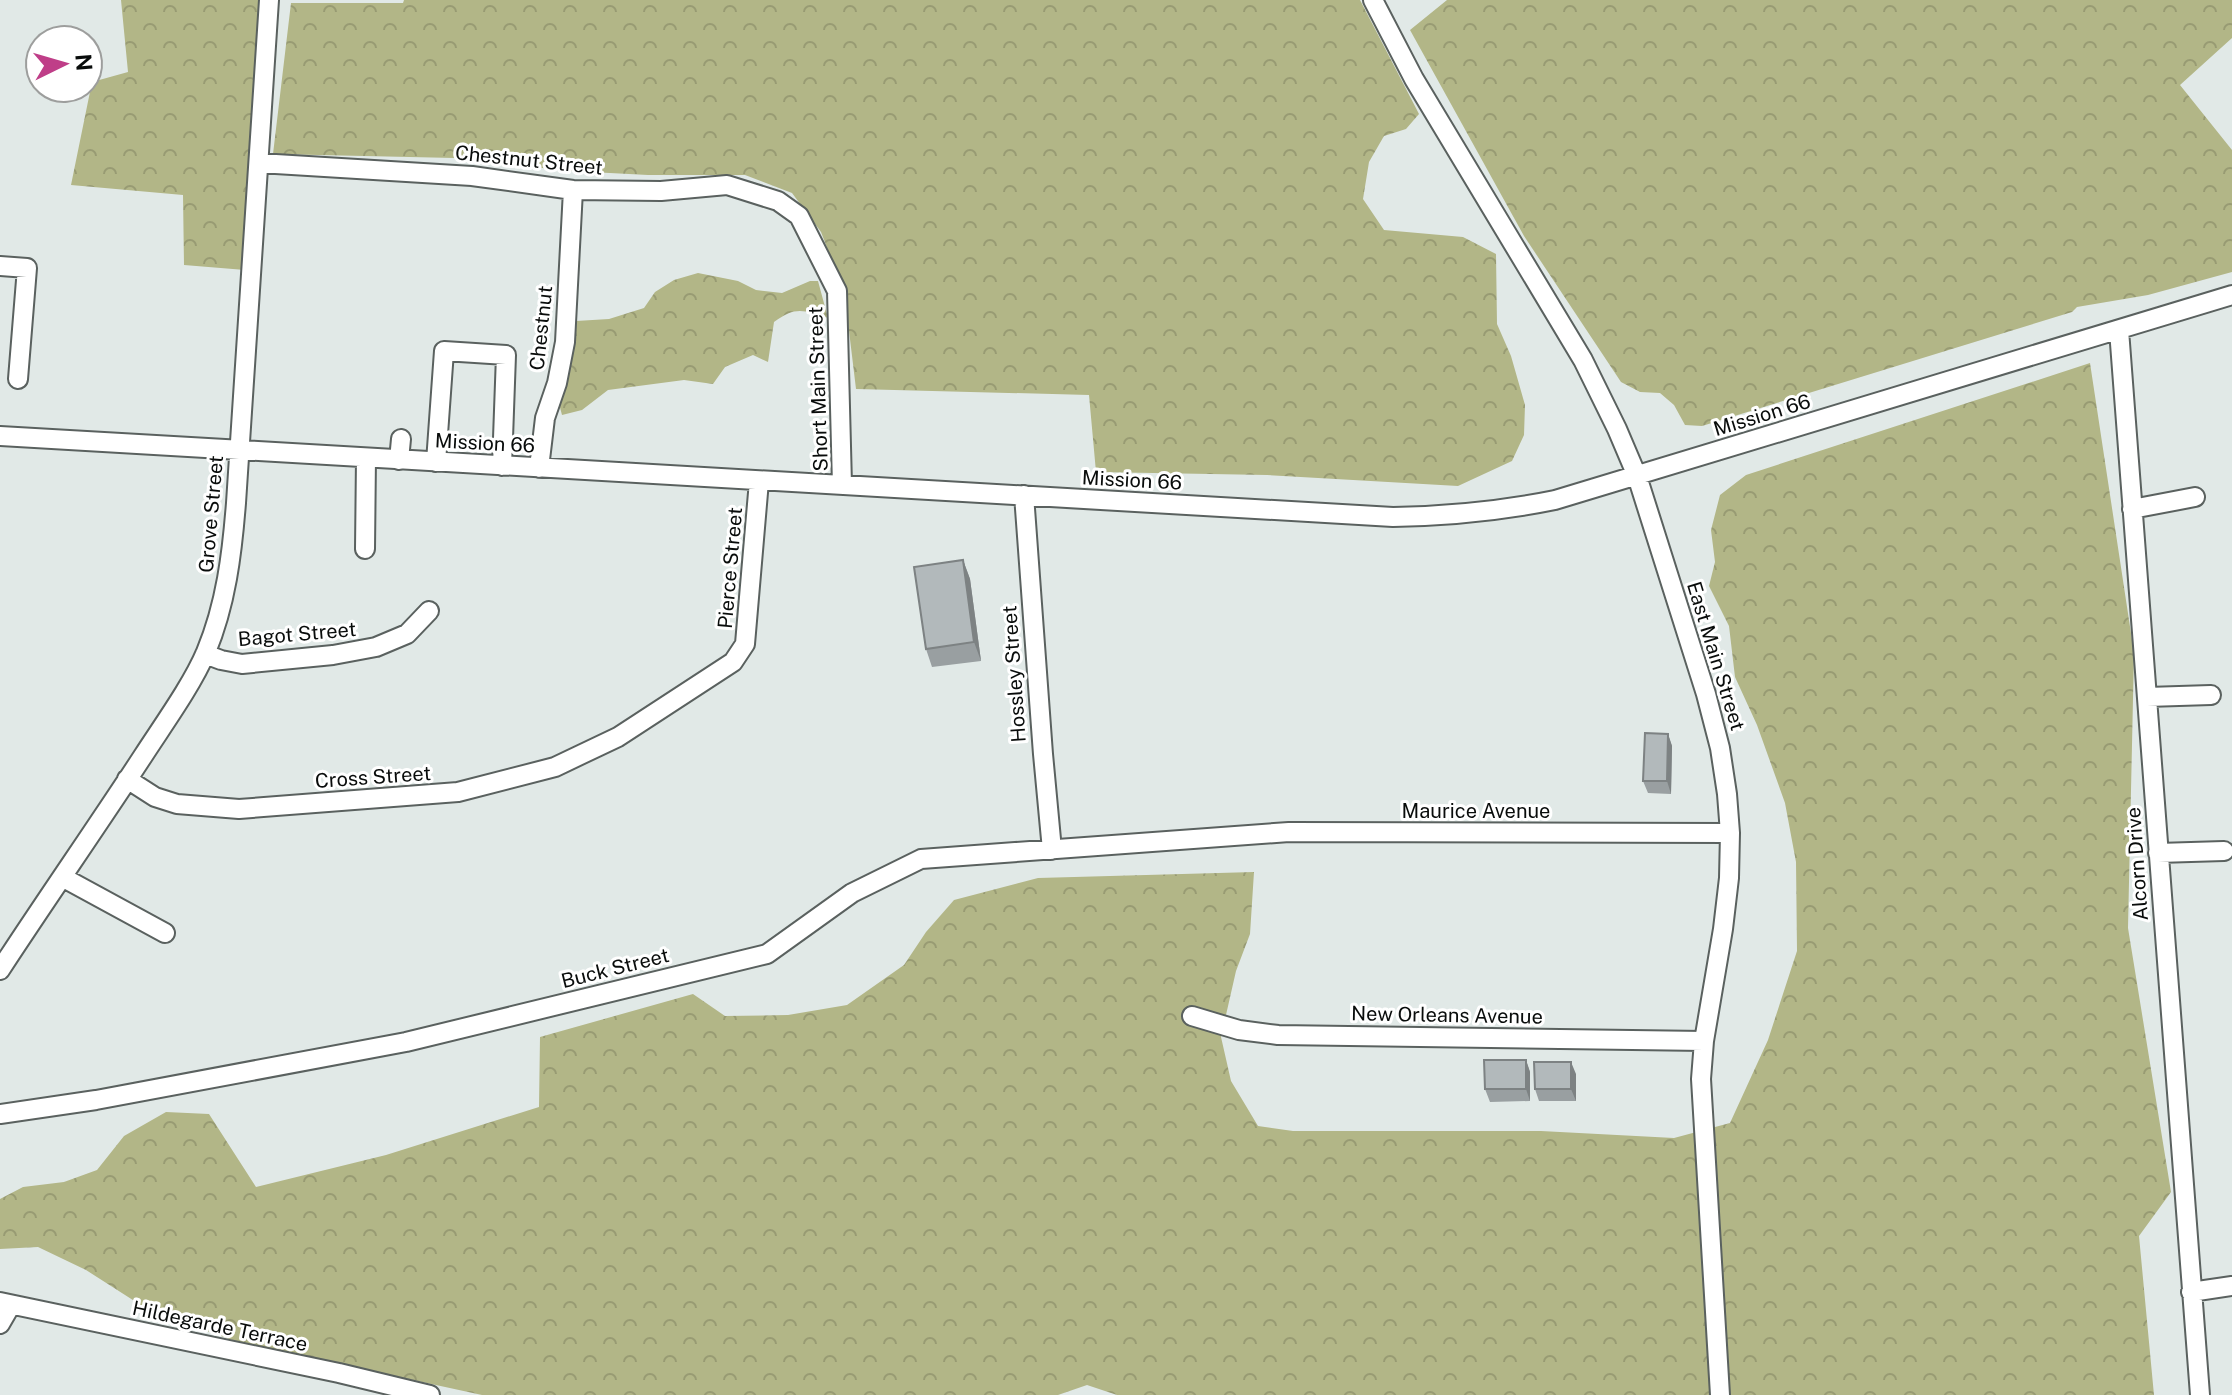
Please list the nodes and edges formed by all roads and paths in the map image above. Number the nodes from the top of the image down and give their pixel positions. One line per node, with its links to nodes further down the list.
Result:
1 (269, 0): 3 (street, Grove Street)
2 (1373, 0): 20 (street, East Main Street)
3 (259, 163): 4 (street, Chestnut Street); 13 (street, Grove Street)
4 (573, 190): 6 (street, Chestnut Street); 19 (street, Chestnut)
5 (0, 266): 9 (street)
6 (837, 291): 22 (street, Short Main Street)
7 (2232, 295): 8 (street, Mission 66)
8 (2119, 330): 20 (street, Mission 66); 25 (street, Alcorn Drive)
9 (18, 379)
10 (306, 435): 14 (street)
11 (0, 436): 13 (street, Mission 66)
12 (401, 439): 16 (street)
13 (239, 451): 14 (street, Mission 66); 28 (street, Grove Street)
14 (305, 455): 15 (street, Mission 66)
15 (366, 458): 16 (street, Mission 66); 26 (street)
16 (399, 460): 17 (street, Mission 66)
17 (436, 462): 18 (street, Mission 66); 18 (street)
18 (502, 466): 19 (street, Mission 66)
19 (539, 468): 21 (street, Mission 66)
20 (1637, 476): 23 (street, Mission 66); 33 (street, East Main Street)
21 (759, 481): 22 (street, Mission 66); 31 (street, Pierce Street)
22 (842, 485): 23 (street, Mission 66)
23 (1024, 495): 35 (street, Hossley Street)
24 (2195, 497): 25 (street)
25 (2132, 509): 30 (street, Alcorn Drive)
26 (365, 549)
27 (429, 611): 28 (street, Bagot Street)
28 (205, 654): 32 (street, Grove Street)
29 (2211, 695): 30 (street)
30 (2147, 697): 37 (street, Alcorn Drive)
31 (618, 737): 32 (street, Cross Street)
32 (127, 779): 38 (street, Grove Street)
33 (1730, 833): 34 (street, Maurice Avenue); 42 (street, East Main Street)
34 (1221, 836): 35 (street, Buck Street)
35 (1052, 850): 43 (street, Buck Street)
36 (2224, 851): 37 (street)
37 (2158, 853): 45 (street, Alcorn Drive)
38 (62, 877): 39 (street); 40 (street, Grove Street)
39 (165, 933)
40 (0, 970)
41 (1192, 1016): 42 (street, New Orleans Avenue)
42 (1704, 1041): 49 (street, East Main Street)
43 (0, 1114)
44 (2232, 1286): 45 (street)
45 (2191, 1292): 50 (street, Alcorn Drive)
46 (6, 1304): 47 (street); 48 (street, Hildegarde Terrace)
47 (0, 1324)
48 (430, 1395)
49 (1720, 1395)
50 (2200, 1395)

